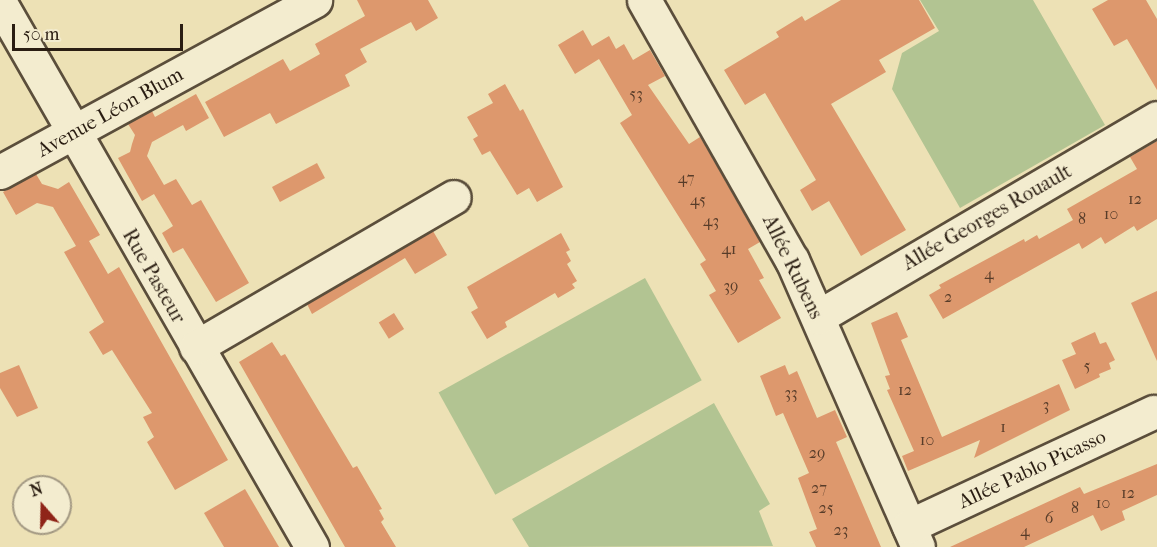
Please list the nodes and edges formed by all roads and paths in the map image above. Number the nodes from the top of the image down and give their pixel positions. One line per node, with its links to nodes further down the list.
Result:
1 (315, 0): 5 (street, Avenue Léon Blum)
2 (644, 0): 8 (street, Allée Rubens)
3 (0, 3): 5 (street, Rue Pasteur)
4 (1157, 118): 8 (street, Allée Georges Rouault)
5 (71, 133): 6 (street, Avenue Léon Blum); 9 (street, Rue Pasteur)
6 (0, 172)
7 (454, 196): 9 (street)
8 (818, 317): 11 (street, Allée Rubens)
9 (195, 347): 12 (street, Rue Pasteur)
10 (1154, 412): 11 (street, Allée Pablo Picasso)
11 (914, 536)
12 (312, 547)

